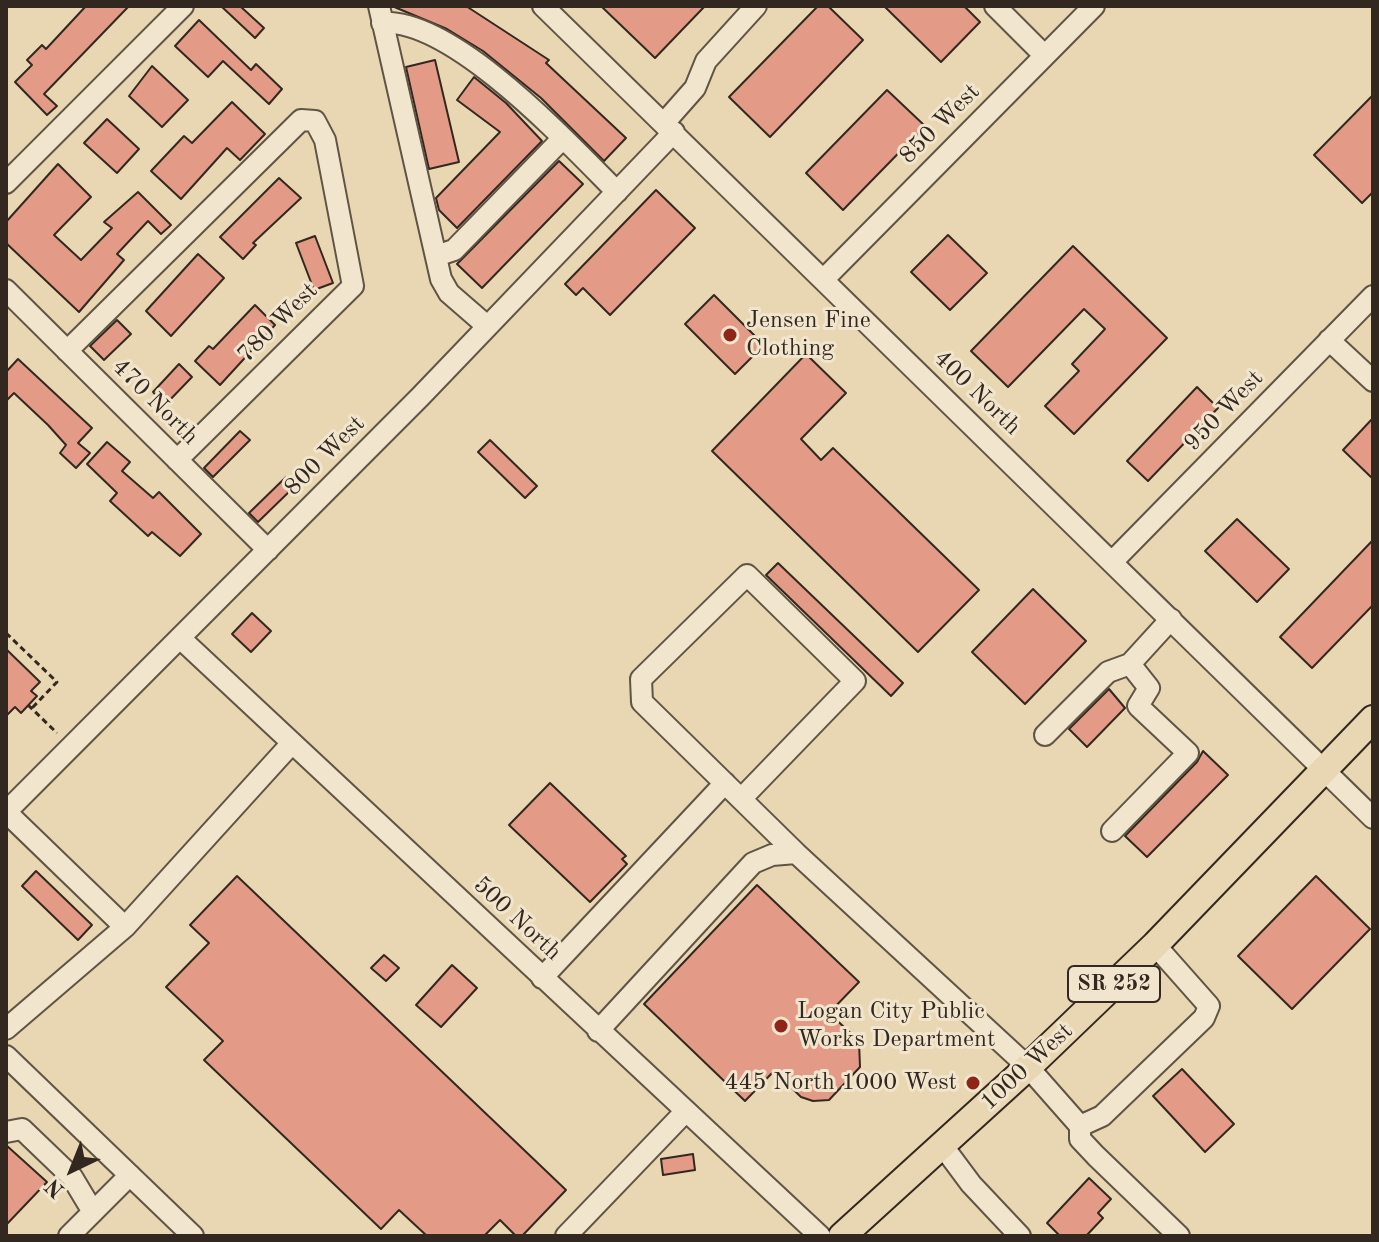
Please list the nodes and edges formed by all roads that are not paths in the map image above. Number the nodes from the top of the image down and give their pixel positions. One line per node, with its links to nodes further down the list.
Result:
1 (183, 6): 10 (street)
2 (543, 6): 8 (street, 400 North)
3 (756, 6): 8 (street, 800 West)
4 (995, 6): 7 (street)
5 (1094, 6): 7 (street, 850 West)
6 (380, 14): 9 (street); 12 (street)
7 (1044, 55): 13 (street, 850 West)
8 (670, 127): 11 (street, 800 West); 13 (street, 400 North)
9 (563, 138): 11 (street); 12 (street)
10 (6, 183)
11 (617, 192): 16 (street, 800 West)
12 (436, 256): 16 (street)
13 (824, 279): 22 (street, 400 North)
14 (6, 290): 18 (street, 470 North)
15 (1373, 296): 17 (street, 950 West)
16 (487, 326): 21 (street, 800 West)
17 (1329, 340): 19 (street); 22 (street, 950 West)
18 (67, 351): 20 (street, 470 North); 20 (street, 780 West)
19 (1373, 381)
20 (177, 460): 21 (street, 470 North)
21 (268, 550): 24 (street, 800 West)
22 (1112, 562): 23 (street, 400 North)
23 (1171, 619): 25 (street); 29 (street, 400 North)
24 (180, 638): 28 (street, 500 North); 32 (street, 800 West)
25 (1130, 664): 27 (street); 34 (street)
26 (1373, 719): 29 (main road, 1000 West / SR 252)
27 (1045, 735)
28 (292, 743): 36 (street); 38 (street, 500 North)
29 (1325, 768): 33 (street, 400 North); 37 (main road, 1000 West / SR 252)
30 (725, 783): 31 (street); 31 (street); 38 (street)
31 (741, 799): 35 (street)
32 (6, 812): 36 (street)
33 (1373, 818)
34 (1112, 831)
35 (796, 853): 40 (street); 42 (street)
36 (125, 927): 39 (street)
37 (1155, 945): 42 (main road, 1000 West / SR 252); 44 (street)
38 (542, 978): 40 (street, 500 North)
39 (6, 1029)
40 (598, 1031): 43 (street, 500 North)
41 (6, 1056): 47 (street)
42 (1028, 1067): 44 (street); 46 (main road, 1000 West / SR 252)
43 (685, 1112): 51 (street); 52 (street, 500 North)
44 (1080, 1126): 55 (street)
45 (6, 1132): 48 (street)
46 (942, 1145): 53 (main road, 1000 West / SR 252); 54 (street)
47 (130, 1175): 48 (street); 50 (street)
48 (93, 1212): 49 (street)
49 (69, 1236)
50 (193, 1236)
51 (566, 1236)
52 (820, 1236)
53 (842, 1236)
54 (1020, 1236)
55 (1179, 1236)

